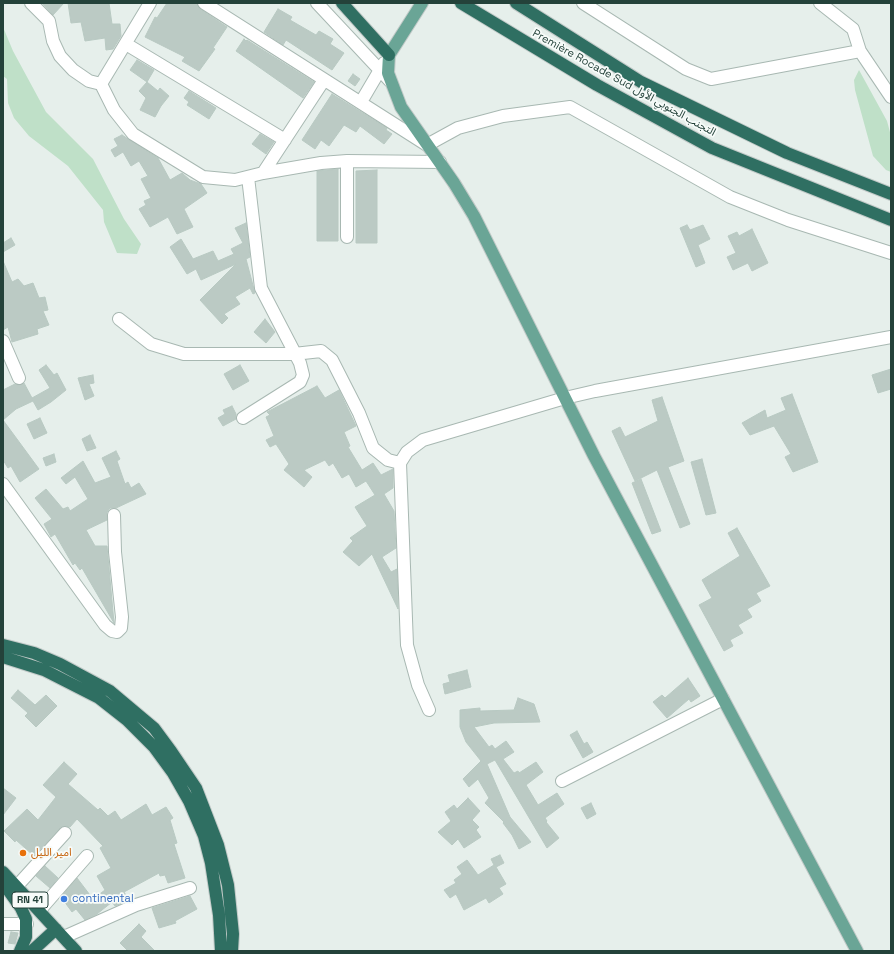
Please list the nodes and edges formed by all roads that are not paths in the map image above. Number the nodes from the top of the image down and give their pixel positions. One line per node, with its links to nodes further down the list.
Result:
1 (31, 3): 17 (street)
2 (150, 3): 11 (street)
3 (204, 3): 15 (street)
4 (317, 3): 14 (street)
5 (342, 3): 13 (highway)
6 (422, 3): 13 (main road)
7 (461, 3): 27 (highway, Première Rocade Sud التجنب الجنوبي الأول)
8 (516, 3): 26 (highway, Première Rocade Sud التجنب الجنوبي الأول)
9 (583, 3): 12 (street)
10 (820, 3): 12 (street)
11 (126, 44): 17 (street); 20 (street)
12 (860, 51): 18 (street)
13 (389, 55): 14 (street); 16 (main road)
14 (380, 69): 16 (street); 19 (street)
15 (324, 80): 19 (street); 20 (street)
16 (390, 81): 21 (main road)
17 (101, 84): 25 (street)
18 (891, 97)
19 (361, 102): 21 (street)
20 (285, 140): 24 (street)
21 (427, 144): 23 (main road); 29 (street)
22 (348, 161): 23 (street); 24 (street); 28 (street)
23 (440, 162): 35 (main road)
24 (263, 173): 25 (street)
25 (248, 177): 33 (street)
26 (891, 194)
27 (891, 220)
28 (347, 237)
29 (891, 253)
30 (119, 320): 33 (street)
31 (891, 337): 35 (street)
32 (3, 341): 34 (street)
33 (294, 354): 36 (street); 37 (street)
34 (19, 378)
35 (565, 398): 37 (street); 42 (main road)
36 (243, 418)
37 (400, 463): 43 (street)
38 (3, 484): 39 (street)
39 (114, 515)
40 (3, 645): 59 (highway)
41 (3, 657): 58 (highway)
42 (723, 699): 44 (street); 60 (main road)
43 (429, 710)
44 (562, 781)
45 (65, 833): 49 (street)
46 (86, 856): 51 (street)
47 (3, 872): 49 (highway, RN 41)
48 (3, 883): 53 (highway)
49 (17, 886): 51 (highway, RN 41)
50 (190, 888): 54 (street)
51 (40, 910): 54 (highway, RN 41)
52 (3, 924): 53 (street)
53 (27, 924): 55 (highway)
54 (60, 933): 56 (highway); 57 (highway)
55 (20, 951)
56 (32, 951)
57 (76, 951)
58 (221, 951)
59 (232, 951)
60 (858, 951)

